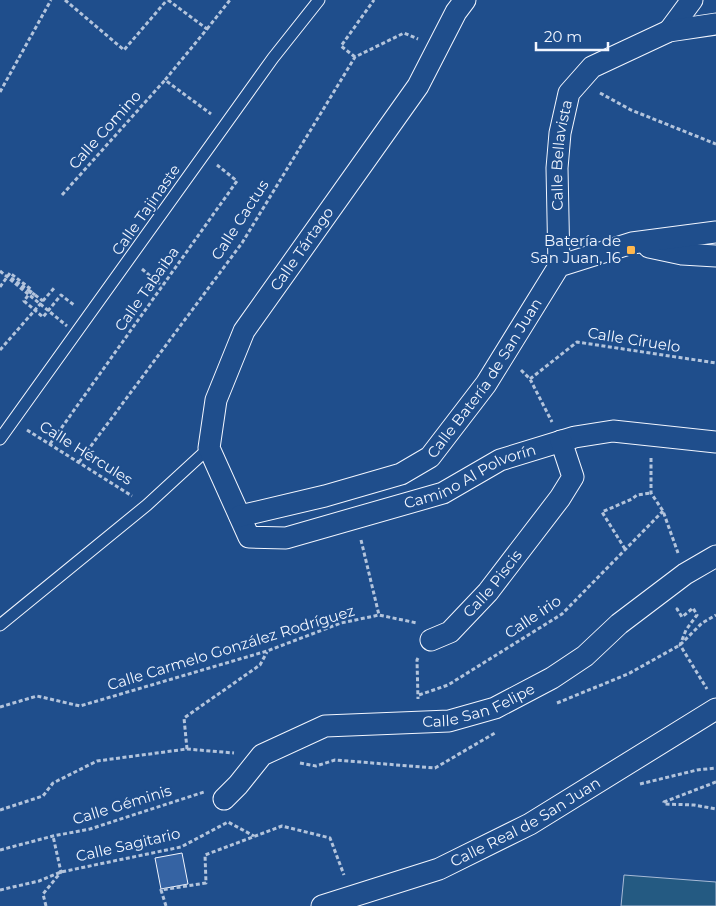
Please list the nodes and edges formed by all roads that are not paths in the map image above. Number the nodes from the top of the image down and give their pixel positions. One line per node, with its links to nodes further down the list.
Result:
1 (319, 0): 10 (lane, Calle Tajinaste)
2 (465, 0): 13 (street, Calle Tártago)
3 (692, 0): 5 (street)
4 (716, 24): 5 (street, Calle Bellavista)
5 (670, 31): 9 (street, Calle Bellavista)
6 (716, 232): 7 (street)
7 (632, 244): 8 (street); 9 (street)
8 (716, 256)
9 (559, 266): 14 (street, Calle Batería de San Juan)
10 (0, 439)
11 (561, 441): 12 (street, Camino Al Polvorín); 14 (street, Camino Al Polvorín); 17 (street, Calle Piscis)
12 (716, 442)
13 (209, 448): 14 (street); 16 (lane)
14 (240, 516)
15 (716, 556): 19 (street, Calle San Felipe)
16 (0, 625)
17 (431, 640)
18 (713, 701): 20 (street, Calle Real de San Juan)
19 (224, 799)
20 (322, 906)

